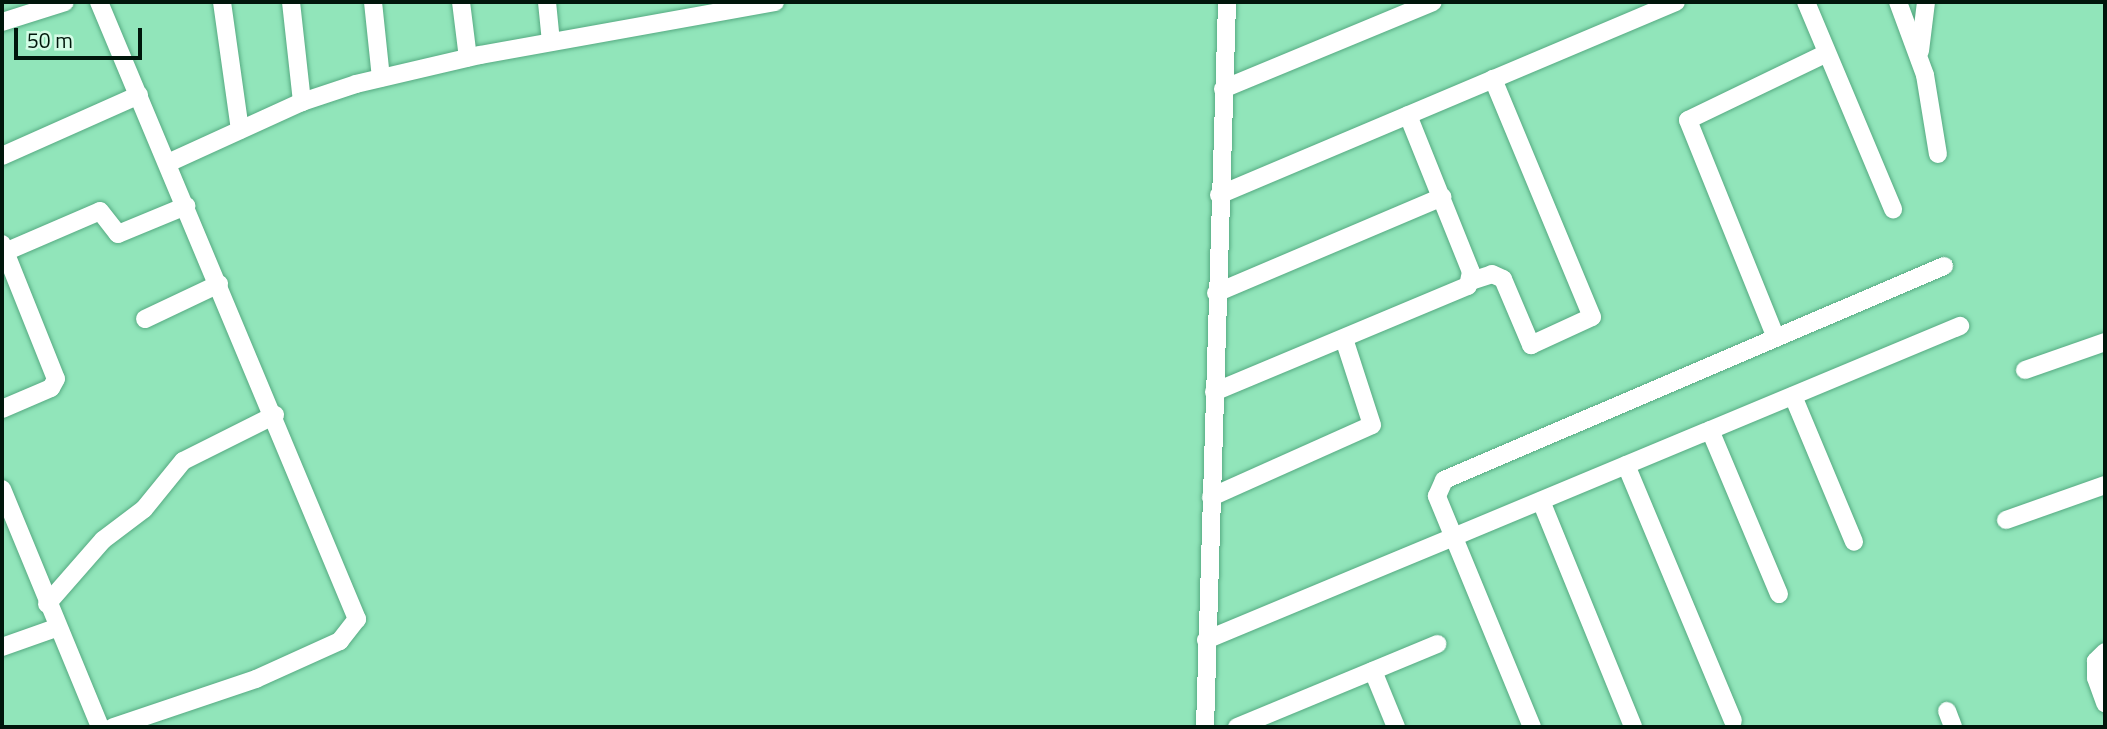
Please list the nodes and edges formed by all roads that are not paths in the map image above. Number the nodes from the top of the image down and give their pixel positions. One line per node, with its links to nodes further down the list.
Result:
1 (65, 2): 15 (street)
2 (99, 2): 23 (street)
3 (222, 2): 26 (street)
4 (290, 2): 24 (street)
5 (373, 2): 20 (street)
6 (461, 2): 18 (street)
7 (547, 2): 16 (street)
8 (775, 2): 16 (street)
9 (1227, 2): 22 (street)
10 (1433, 2): 22 (street)
11 (1676, 2): 21 (street)
12 (1806, 2): 17 (street)
13 (1898, 2): 19 (street)
14 (1926, 2): 19 (street)
15 (2, 22)
16 (551, 42): 18 (street)
17 (1827, 53): 33 (street); 41 (street)
18 (468, 58): 20 (street)
19 (1920, 58): 27 (street)
20 (382, 78): 24 (street)
21 (1493, 79): 25 (street); 36 (street)
22 (1223, 89): 30 (street)
23 (139, 94): 28 (street); 29 (street)
24 (302, 102): 26 (street)
25 (1408, 114): 30 (street); 31 (street)
26 (240, 130): 29 (street)
27 (1938, 154)
28 (2, 156)
29 (168, 163): 32 (street)
30 (1219, 195): 38 (street)
31 (1442, 197): 36 (street); 38 (street)
32 (186, 206): 34 (street); 37 (street)
33 (1893, 209)
34 (3, 248): 47 (street)
35 (1944, 266): 41 (street)
36 (1471, 281): 42 (street)
37 (219, 285): 39 (street); 48 (street)
38 (1216, 293): 45 (street)
39 (145, 319)
40 (1959, 326): 46 (street)
41 (1776, 338): 56 (street)
42 (1344, 339): 45 (street); 53 (street)
43 (2105, 342): 44 (street)
44 (2025, 370)
45 (1214, 392): 53 (street)
46 (1793, 396): 49 (street); 57 (street)
47 (2, 409)
48 (275, 415): 59 (street); 69 (street)
49 (1710, 430): 50 (street); 58 (street)
50 (1626, 465): 54 (street); 67 (street)
51 (2105, 485): 55 (street)
52 (2, 489): 59 (street)
53 (1211, 497): 61 (street)
54 (1541, 501): 56 (street); 74 (street)
55 (2006, 520)
56 (1453, 537): 61 (street); 73 (street)
57 (1854, 542)
58 (1779, 594)
59 (47, 604): 60 (street)
60 (56, 628): 63 (street); 68 (street)
61 (1206, 640): 70 (street)
62 (1437, 644): 65 (street)
63 (2, 647)
64 (2105, 652): 66 (street)
65 (1373, 671): 71 (street); 72 (street)
66 (2105, 703)
67 (1733, 721)
68 (100, 727)
69 (113, 727)
70 (1205, 727)
71 (1237, 727)
72 (1396, 727)
73 (1532, 727)
74 (1633, 727)

